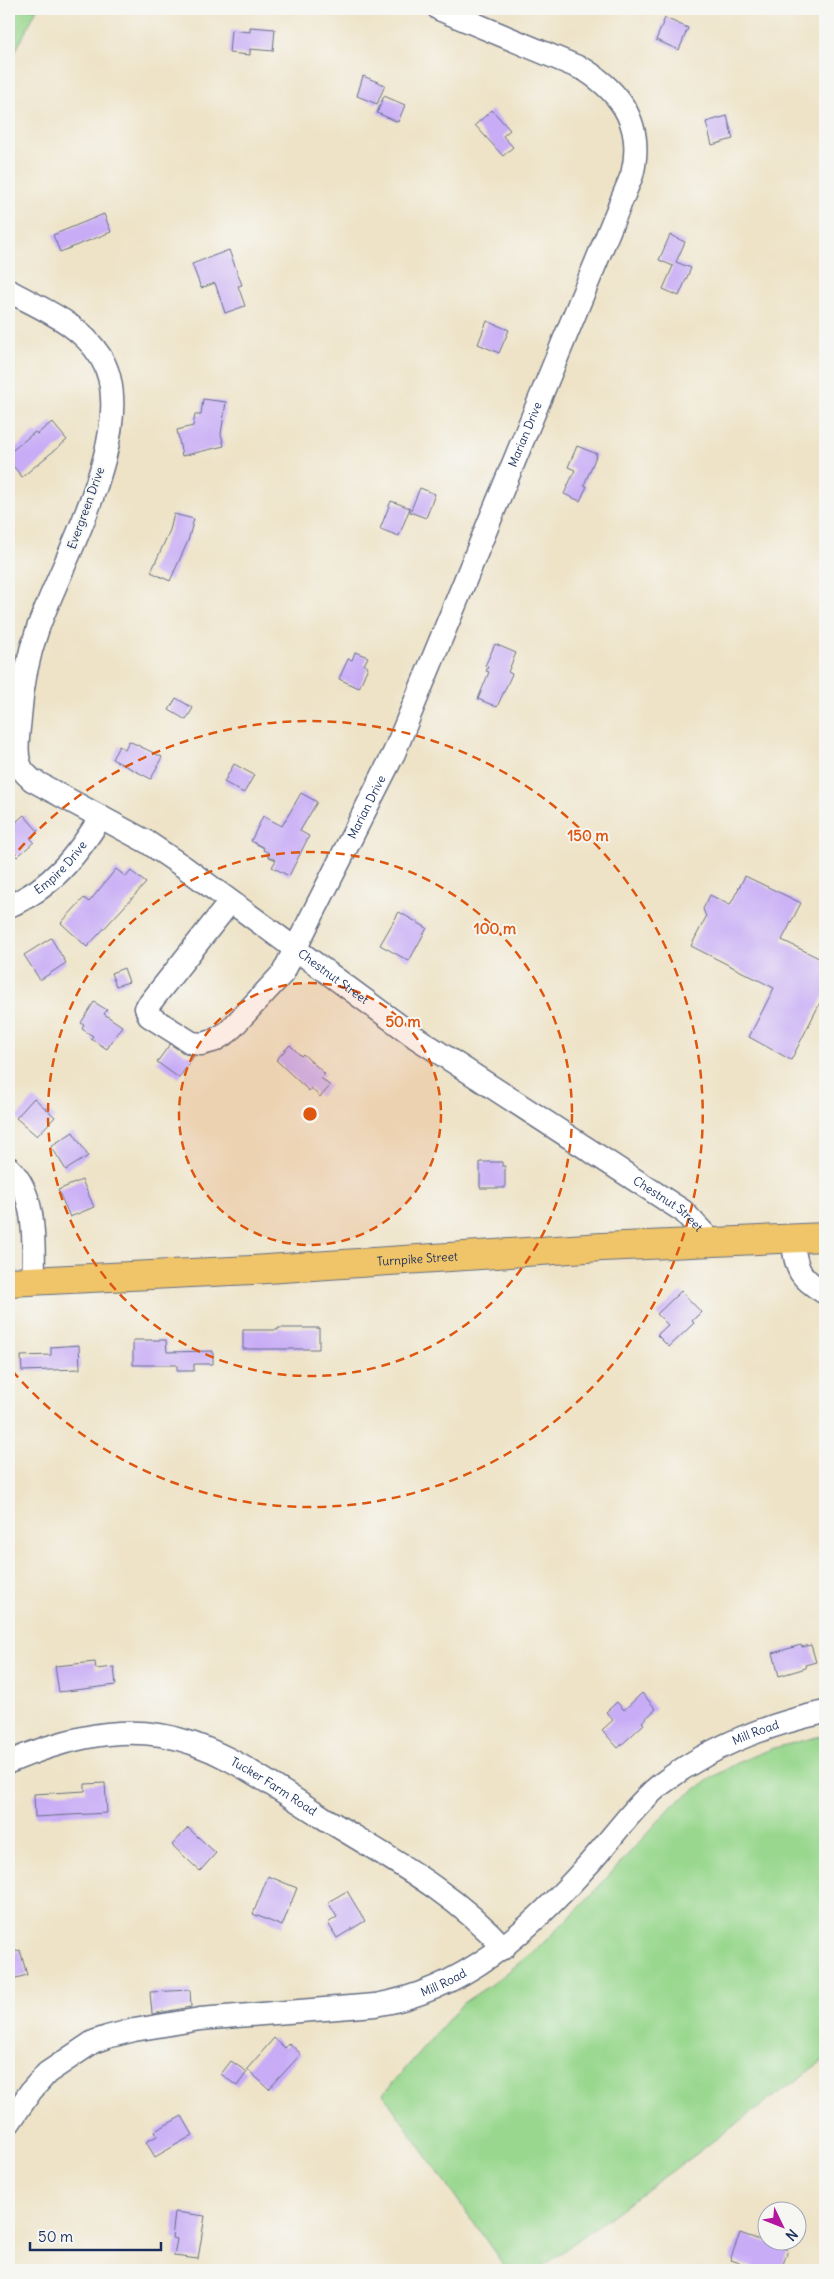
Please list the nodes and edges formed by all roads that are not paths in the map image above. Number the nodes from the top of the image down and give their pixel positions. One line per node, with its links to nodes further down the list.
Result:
1 (439, 9): 7 (street, Marian Drive)
2 (9, 291): 3 (street, Evergreen Drive)
3 (21, 769): 4 (street, Chestnut Street)
4 (101, 817): 5 (street, Chestnut Street); 6 (street, Empire Drive)
5 (230, 902): 7 (street, Chestnut Street); 7 (street, Marian Drive)
6 (9, 906)
7 (294, 949): 11 (street, Chestnut Street)
8 (9, 1168): 12 (street)
9 (825, 1237): 10 (highway, Turnpike Street)
10 (792, 1238): 11 (highway, Turnpike Street); 13 (street)
11 (714, 1244): 12 (highway, Turnpike Street)
12 (21, 1282)
13 (825, 1294)
14 (825, 1712): 16 (street, Mill Road)
15 (9, 1762): 16 (street, Tucker Farm Road)
16 (504, 1948): 17 (street, Mill Road)
17 (9, 2123)

